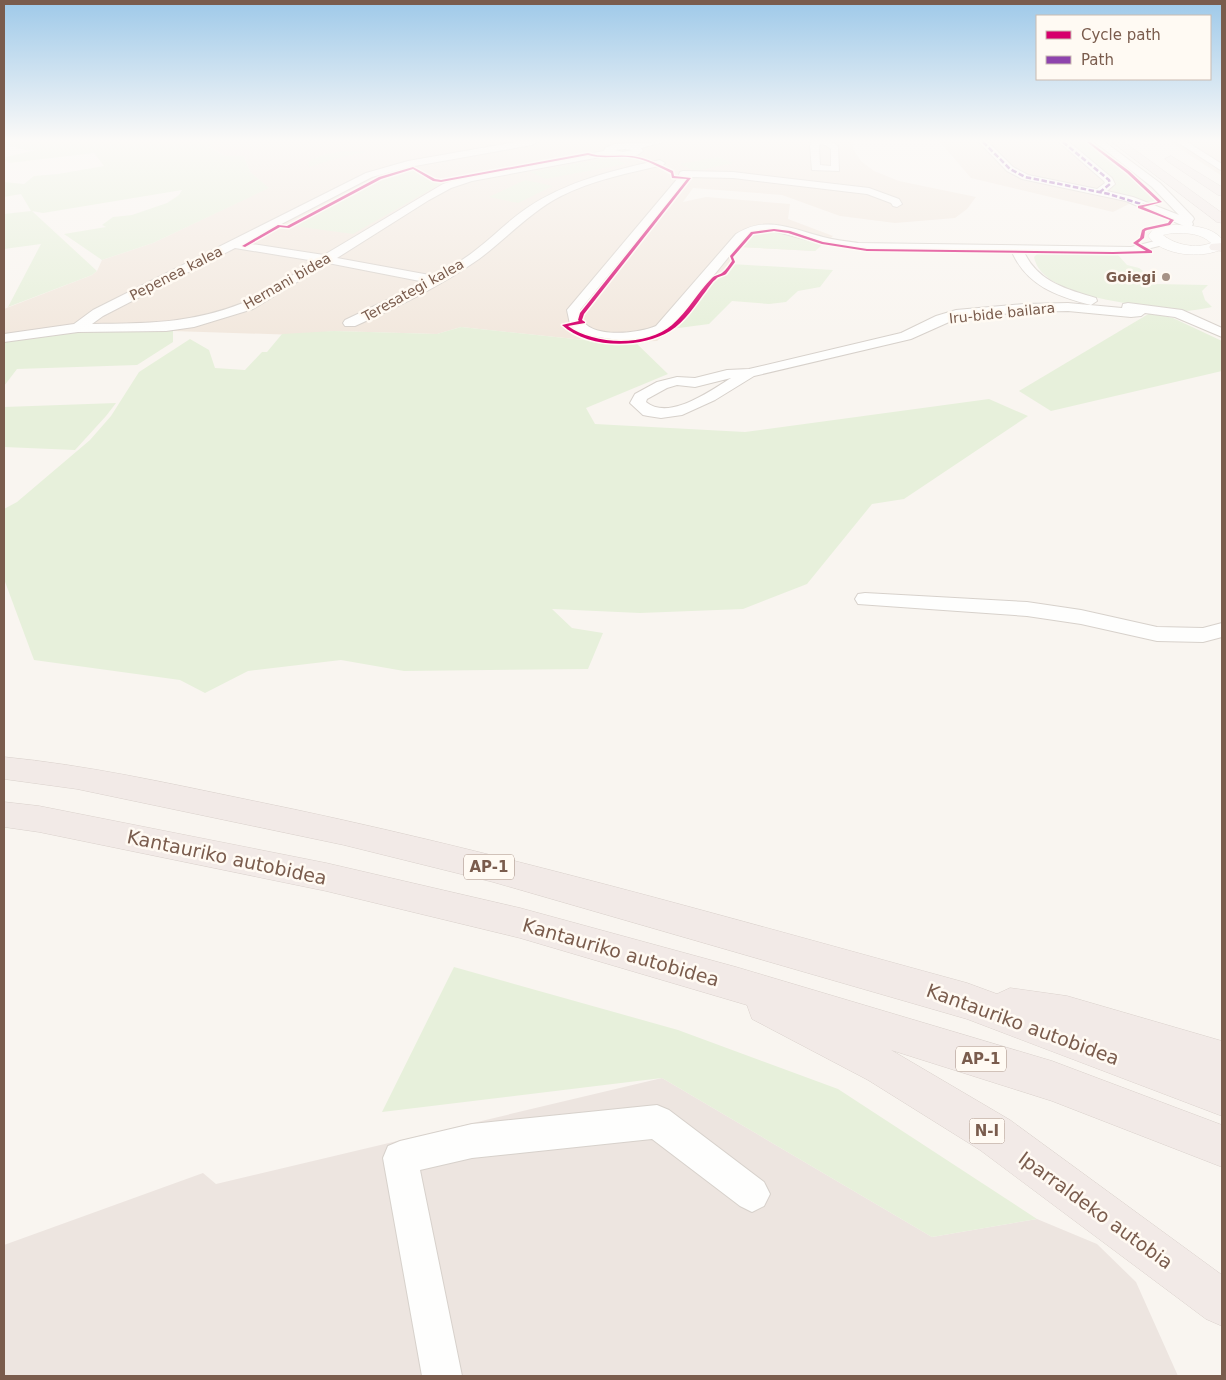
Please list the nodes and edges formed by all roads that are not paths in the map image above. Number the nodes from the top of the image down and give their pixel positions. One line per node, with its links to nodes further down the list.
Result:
1 (307, 206): 14 (street, Pepenea kalea)
2 (411, 206): 17 (street, Hernani bidea)
3 (536, 206): 18 (street, Teresategi kalea)
4 (660, 206): 15 (street)
5 (1148, 206): 9 (street)
6 (1177, 206): 8 (street)
7 (1205, 206): 10 (highway)
8 (1180, 209): 9 (street); 11 (street); 12 (street)
9 (1160, 211): 11 (street)
10 (1222, 219)
11 (1185, 227): 12 (main road); 13 (main road)
12 (1203, 233): 16 (main road)
13 (1163, 242): 15 (street); 16 (main road)
14 (232, 244): 17 (street); 21 (street, Pepenea kalea)
15 (1016, 248): 19 (street, Iru-bide bailara)
16 (1216, 251)
17 (326, 259): 18 (street); 21 (street, Hernani bidea)
18 (436, 280): 20 (street, Teresategi kalea)
19 (1142, 309): 22 (street, Iru-bide bailara); 24 (street, Iru-bide bailara)
20 (350, 323)
21 (78, 328): 23 (street, Hernani bidea)
22 (1222, 333)
23 (4, 338)
24 (749, 373): 24 (street, Iru-bide bailara)
25 (865, 599): 26 (street)
26 (1222, 630)
27 (4, 768): 30 (highway, Kantauriko autobidea / AP-1)
28 (4, 814): 29 (highway, Kantauriko autobidea / AP-1)
29 (736, 984): 33 (highway, Kantauriko autobidea / AP-1); 35 (highway, Iparraldeko autobia / N-I)
30 (967, 1001): 31 (highway); 32 (highway, Kantauriko autobidea / AP-1)
31 (1222, 1060)
32 (1222, 1096)
33 (1222, 1146)
34 (752, 1194): 36 (street)
35 (1222, 1303)
36 (442, 1376)

